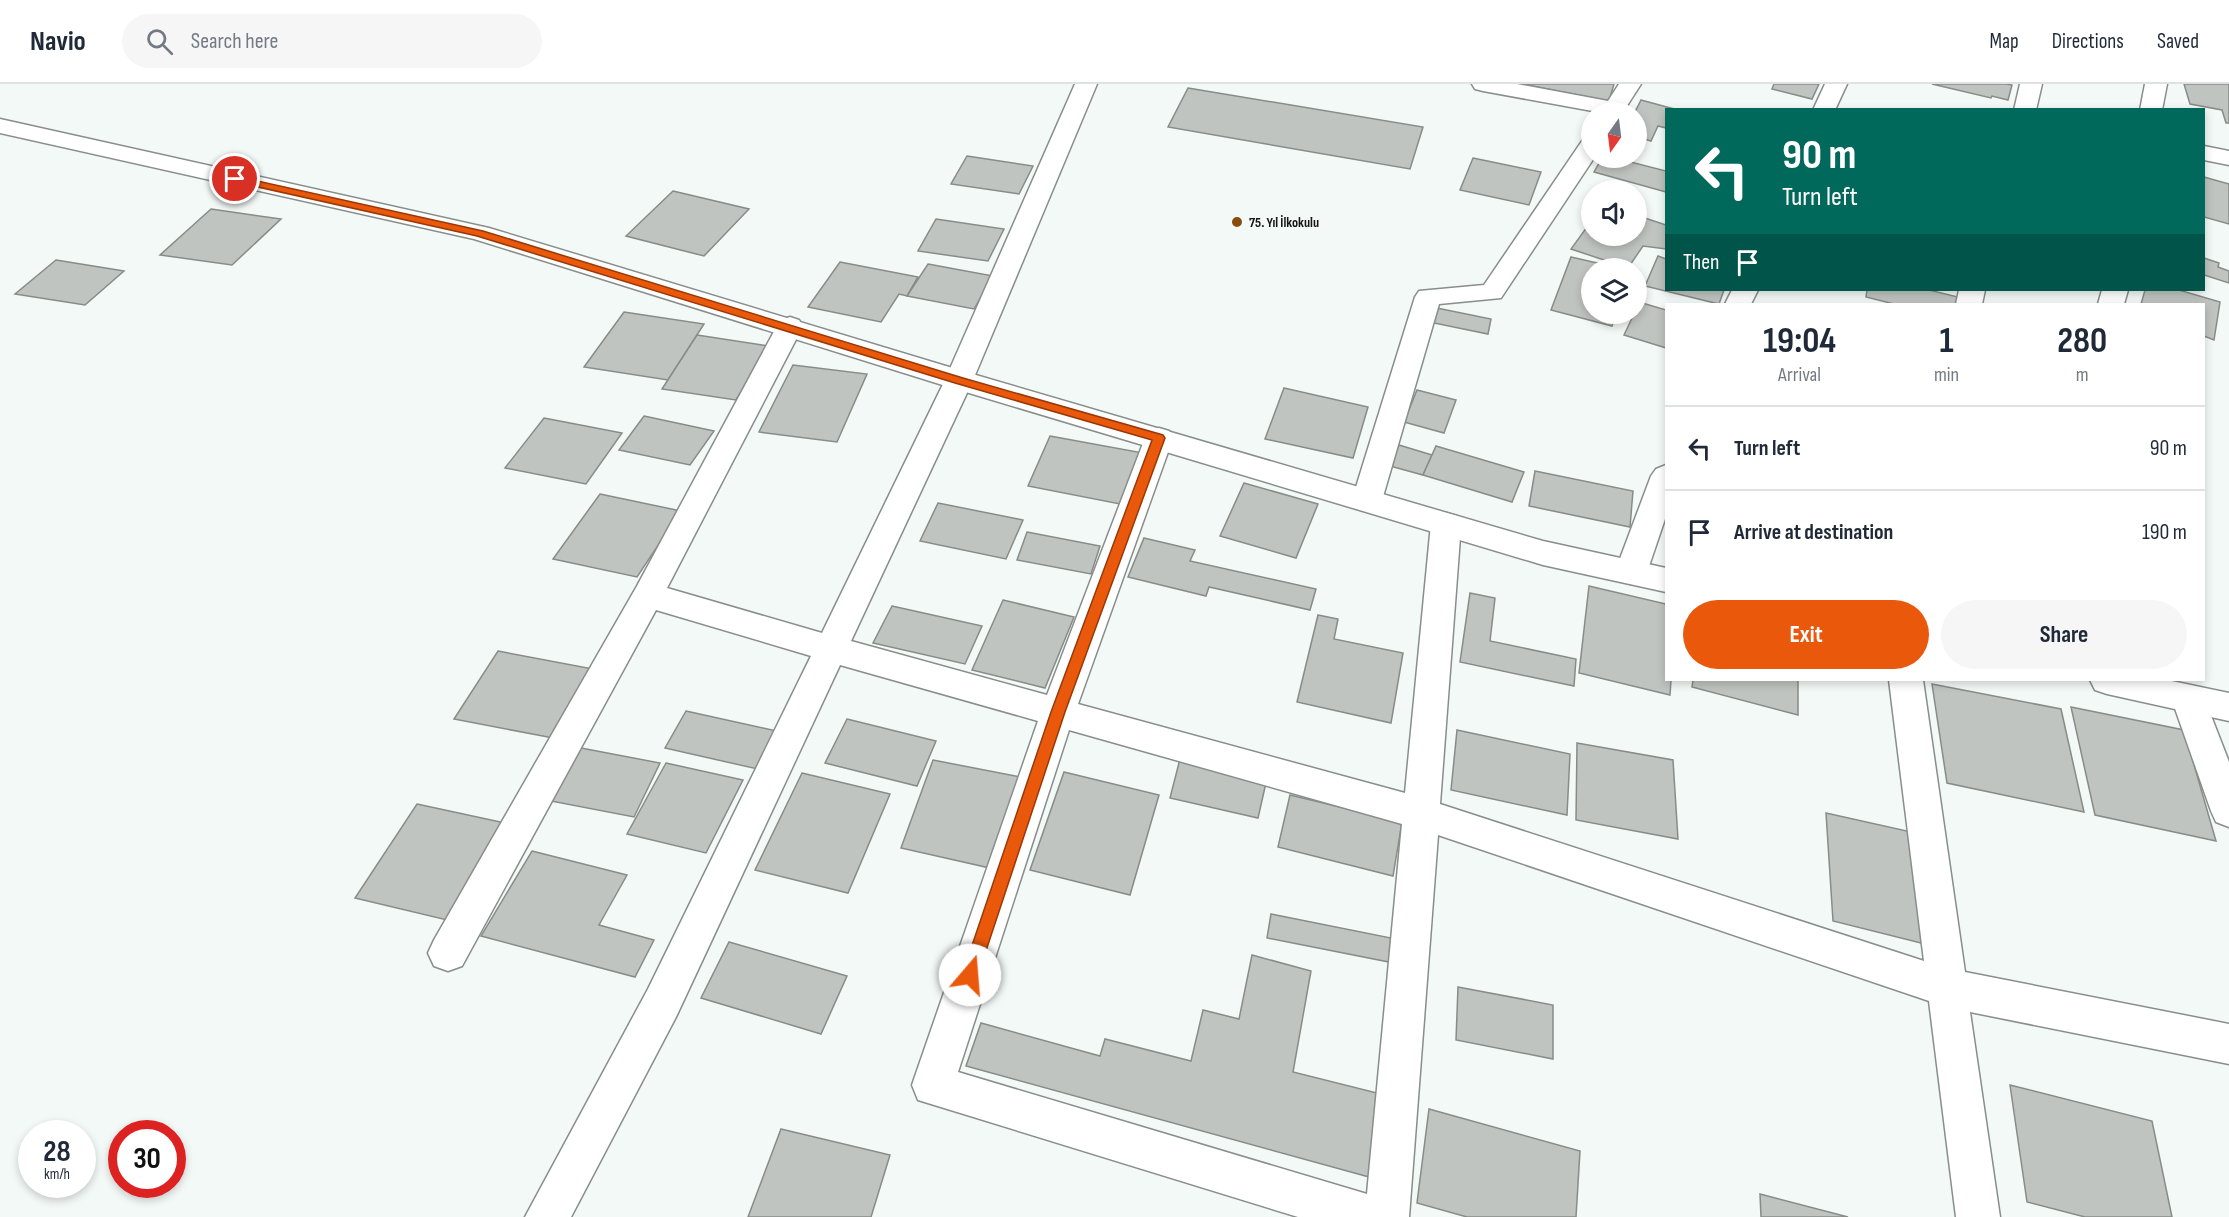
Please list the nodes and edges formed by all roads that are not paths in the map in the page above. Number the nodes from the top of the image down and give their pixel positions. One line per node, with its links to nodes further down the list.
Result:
1 (1086, 84): 17 (street)
2 (1483, 84): 8 (street)
3 (1630, 84): 7 (street)
4 (1836, 84): 9 (street)
5 (2031, 84): 10 (street)
6 (2156, 84): 11 (street)
7 (1619, 102)
8 (1581, 104)
9 (1825, 108)
10 (2025, 108)
11 (2151, 108)
12 (0, 126): 16 (street)
13 (2205, 153): 14 (street)
14 (2229, 158)
15 (1581, 159): 20 (street)
16 (790, 327): 17 (street); 24 (street)
17 (959, 380): 18 (street); 25 (street)
18 (1159, 438): 20 (street); 30 (street)
19 (1665, 479): 22 (street)
20 (1367, 500): 21 (street)
21 (1446, 524): 22 (street); 32 (street)
22 (1631, 572): 23 (street)
23 (1665, 580)
24 (648, 595): 25 (street); 33 (street)
25 (831, 649): 30 (street); 36 (street)
26 (1906, 681): 34 (street)
27 (2111, 681): 28 (street)
28 (2189, 700): 29 (street); 31 (street)
29 (2229, 707)
30 (1058, 712): 32 (street); 37 (street)
31 (2229, 811)
32 (1422, 814): 34 (street); 38 (street)
33 (448, 953)
34 (1947, 987): 35 (street); 39 (street)
35 (2229, 1044)
36 (547, 1217)
37 (1371, 1217)
38 (1387, 1217)
39 (1978, 1217)

